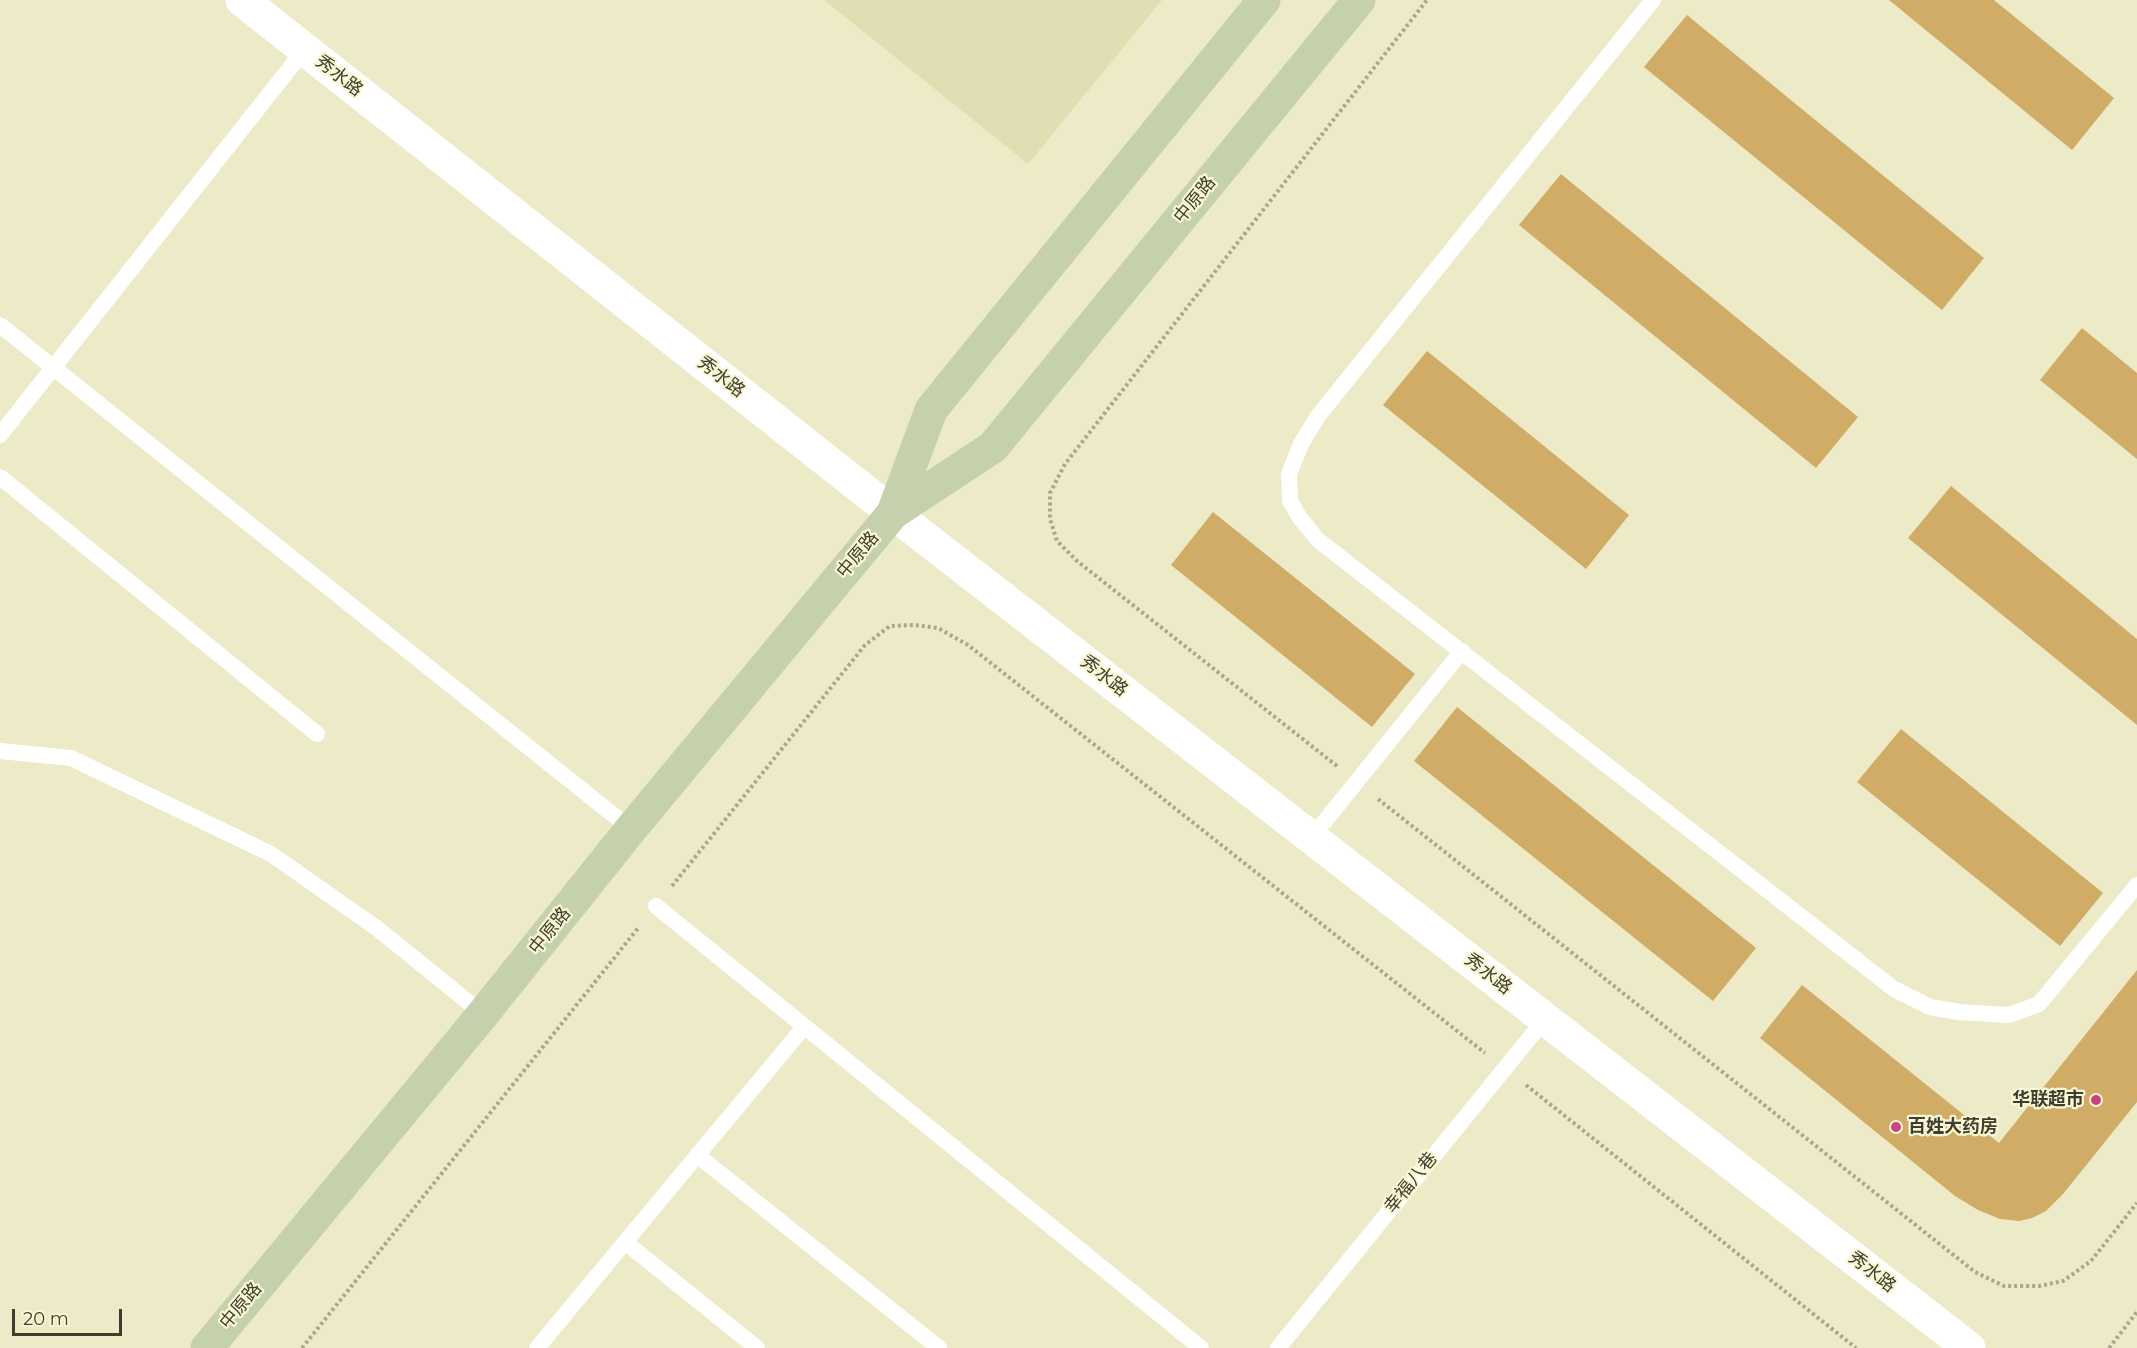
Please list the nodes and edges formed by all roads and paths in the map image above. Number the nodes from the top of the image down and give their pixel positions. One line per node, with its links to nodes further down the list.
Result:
1 (242, 0): 6 (street, 秀水路)
2 (1264, 0): 11 (main road, 中原路)
3 (1359, 0): 11 (main road, 中原路)
4 (1427, 0): 15 (path)
5 (1653, 0): 12 (lane)
6 (305, 50): 8 (lane); 11 (street, 秀水路)
7 (0, 326): 8 (lane)
8 (53, 368): 9 (lane); 16 (lane)
9 (0, 435)
10 (0, 477): 13 (lane)
11 (893, 513): 16 (main road, 中原路); 17 (street, 秀水路)
12 (1462, 651): 15 (lane); 18 (lane)
13 (317, 734)
14 (0, 751): 20 (lane)
15 (1356, 782): 17 (lane); 25 (path)
16 (631, 829): 20 (main road, 中原路)
17 (1312, 837): 21 (street, 秀水路)
18 (2137, 885)
19 (656, 906): 22 (lane); 23 (path); 30 (path)
20 (483, 1014): 29 (main road, 中原路)
21 (1545, 1019): 23 (lane, 幸福八巷); 36 (street, 秀水路)
22 (804, 1027): 24 (lane); 33 (lane)
23 (1505, 1068): 34 (lane, 幸福八巷); 35 (path)
24 (697, 1155): 26 (lane); 32 (lane)
25 (2137, 1203)
26 (625, 1242): 28 (lane); 31 (lane)
27 (2137, 1312): 37 (path)
28 (539, 1347)
29 (207, 1348)
30 (302, 1348)
31 (757, 1348)
32 (939, 1348)
33 (1201, 1348)
34 (1278, 1348)
35 (1856, 1348)
36 (1969, 1348)
37 (2109, 1348)

